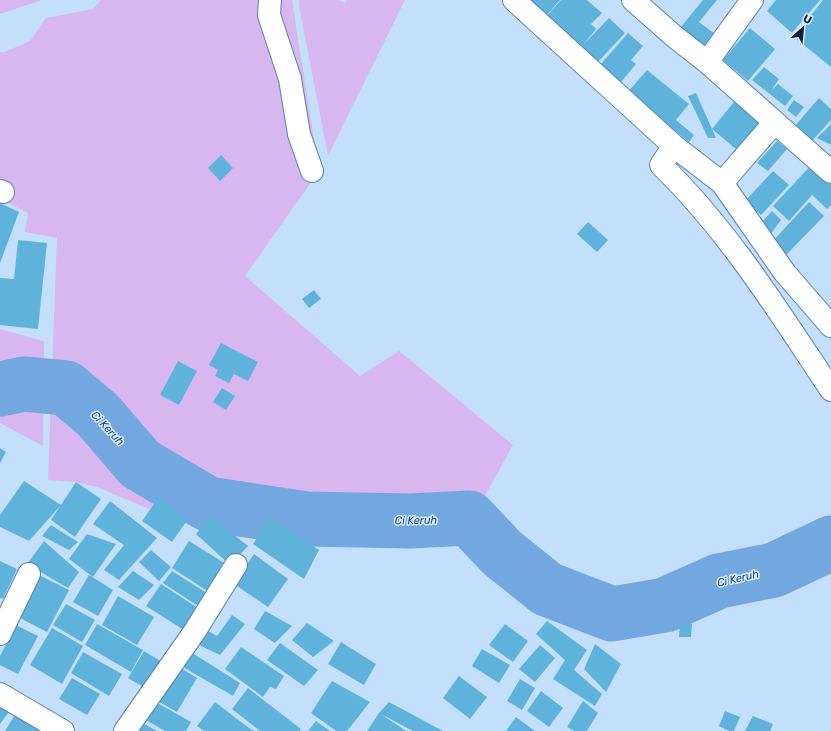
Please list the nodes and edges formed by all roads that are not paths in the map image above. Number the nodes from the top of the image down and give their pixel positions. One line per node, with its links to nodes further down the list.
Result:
1 (270, 0): 8 (street)
2 (514, 0): 7 (street)
3 (633, 0): 5 (street)
4 (752, 0): 5 (street)
5 (707, 62): 6 (street)
6 (774, 124): 9 (street); 10 (street)
7 (670, 152): 10 (street); 12 (street)
8 (312, 171)
9 (831, 172)
10 (722, 183): 11 (street)
11 (831, 326)
12 (831, 390)
13 (236, 565): 18 (street)
14 (29, 574): 15 (street)
15 (0, 634)
16 (0, 694): 17 (street)
17 (63, 731)
18 (125, 731)

